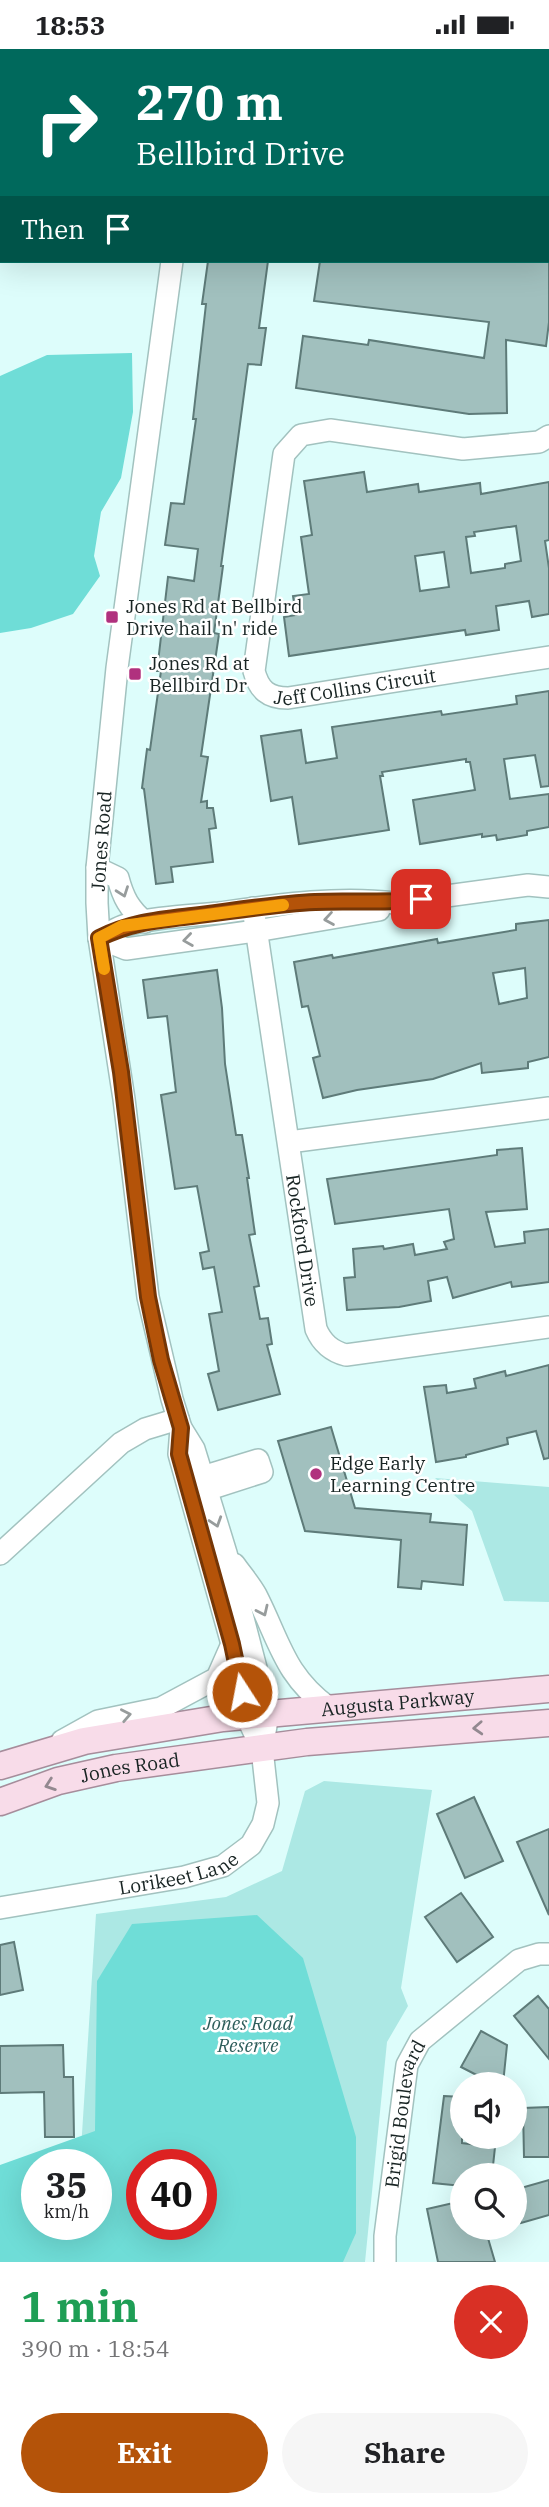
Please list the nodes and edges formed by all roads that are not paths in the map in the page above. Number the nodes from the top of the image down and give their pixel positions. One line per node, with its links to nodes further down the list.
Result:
1 (172, 263): 4 (street, Jones Road)
2 (549, 436): 3 (street, Jeff Collins Circuit)
3 (549, 657)
4 (97, 868): 8 (street, one-way to 8); 10 (street, Jones Road)
5 (549, 887): 6 (street)
6 (395, 903): 7 (street); 9 (street, one-way to 9)
7 (253, 908): 8 (street); 9 (street, Rockford Drive)
8 (145, 922): 10 (street)
9 (256, 931): 10 (street, one-way to 10); 12 (street, Rockford Drive)
10 (99, 938): 14 (street, Jones Road)
11 (549, 1108): 12 (street)
12 (289, 1142): 13 (street, Rockford Drive)
13 (549, 1327)
14 (180, 1424): 16 (street, Jones Road); 18 (street)
15 (260, 1466): 16 (street)
16 (198, 1483): 17 (street, Jones Road, one-way to 17); 19 (street, Jones Road)
17 (226, 1553): 21 (street, one-way to 21); 22 (street, Jones Road)
18 (0, 1554)
19 (232, 1644): 22 (street, Jones Road); 25 (street, one-way to 19)
20 (549, 1689): 21 (main road, Augusta Parkway)
21 (329, 1708): 22 (main road, Augusta Parkway)
22 (257, 1714): 24 (street, Jones Road); 25 (main road, Jones Road)
23 (549, 1723): 24 (main road, Augusta Parkway, one-way to 24)
24 (261, 1749): 27 (main road, Jones Road, one-way to 27); 28 (street, Lorikeet Lane)
25 (42, 1752): 26 (main road, Jones Road)
26 (0, 1766)
27 (0, 1802)
28 (0, 1908)
29 (549, 1954): 30 (street, Brigid Boulevard)
30 (385, 2262)

